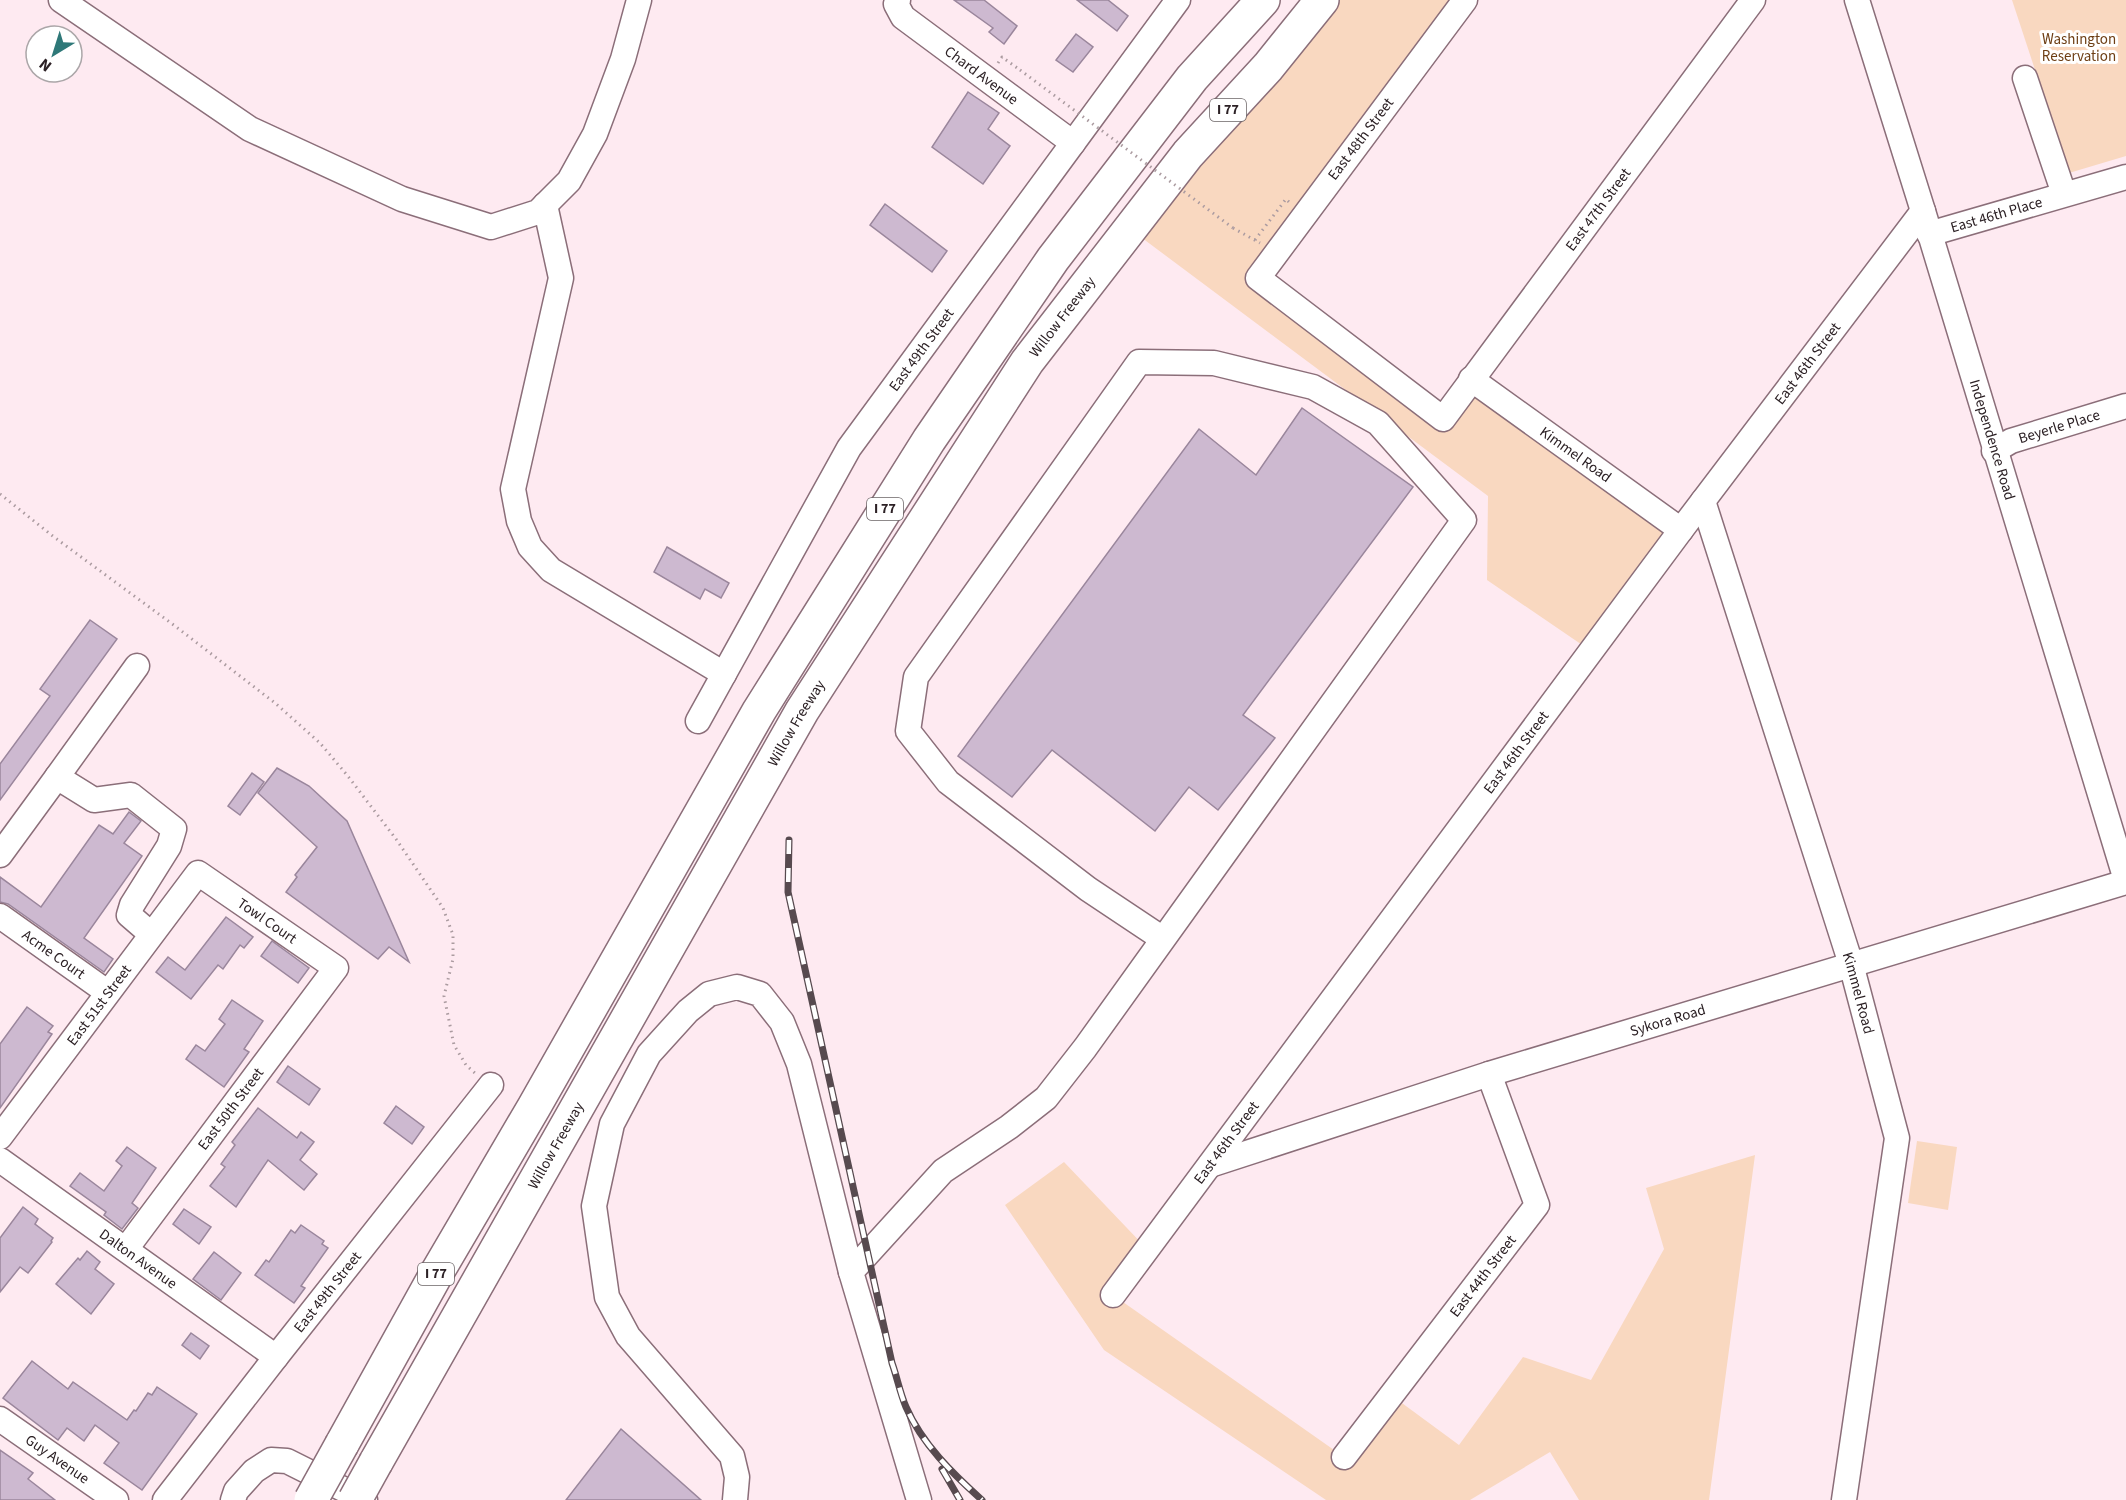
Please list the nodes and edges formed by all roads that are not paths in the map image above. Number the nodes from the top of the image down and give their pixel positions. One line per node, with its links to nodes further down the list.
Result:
1 (61, 0): 16 (street)
2 (639, 0): 16 (street)
3 (1178, 0): 13 (street, East 49th Street)
4 (1263, 0): 52 (highway, I 77, bridge)
5 (1322, 0): 11 (highway, Willow Freeway / I 77)
6 (1340, 0): 11 (highway)
7 (1465, 0): 21 (street, East 48th Street)
8 (1753, 0): 19 (street, East 47th Street)
9 (1857, 0): 17 (street, Independence Road)
10 (897, 2): 13 (street, Chard Avenue)
11 (1268, 67): 53 (highway, Willow Freeway / I 77, bridge)
12 (2025, 78): 15 (street, East 46th Place)
13 (1073, 142): 26 (street, East 49th Street)
14 (2126, 177): 15 (street, East 46th Place)
15 (2064, 194): 18 (street, East 46th Place)
16 (545, 205): 26 (street)
17 (1923, 211): 18 (street, Independence Road); 23 (street, East 46th Street)
18 (1929, 234): 22 (street, Independence Road)
19 (1471, 379): 21 (street, East 47th Street); 24 (street, Kimmel Road)
20 (2126, 406): 22 (street, Beyerle Place)
21 (1443, 418)
22 (1994, 450): 30 (street, Independence Road)
23 (1703, 501): 24 (street, East 46th Street); 35 (street, Kimmel Road)
24 (1681, 530): 42 (street, East 46th Street)
25 (137, 666): 28 (street)
26 (724, 674): 27 (street, East 49th Street)
27 (698, 721)
28 (57, 777): 29 (street); 33 (street)
29 (0, 855)
30 (2124, 870): 35 (street, Sykora Road)
31 (198, 873): 33 (street, East 51st Street); 36 (street, Towl Court)
32 (0, 916): 37 (street, Acme Court)
33 (151, 934): 37 (street, East 51st Street)
34 (1163, 939): 34 (street); 44 (street)
35 (1851, 964): 38 (street, Sykora Road); 57 (street, Kimmel Road)
36 (336, 968): 43 (street, East 50th Street)
37 (107, 992): 40 (street, East 51st Street)
38 (1489, 1074): 42 (street, Sykora Road); 48 (street, East 44th Street)
39 (484, 1080): 46 (street, East 49th Street)
40 (0, 1137)
41 (0, 1160): 43 (street, Dalton Avenue)
42 (1210, 1165): 45 (street, East 46th Street)
43 (126, 1249): 46 (street, Dalton Avenue)
44 (851, 1272): 55 (street); 56 (street)
45 (1113, 1295)
46 (276, 1356): 50 (street, East 49th Street)
47 (0, 1419): 49 (street, Guy Avenue)
48 (1344, 1457)
49 (116, 1500)
50 (165, 1500)
51 (233, 1500): 54 (street)
52 (312, 1500)
53 (355, 1500)
54 (364, 1500)
55 (735, 1500)
56 (919, 1500)
57 (1844, 1500)

